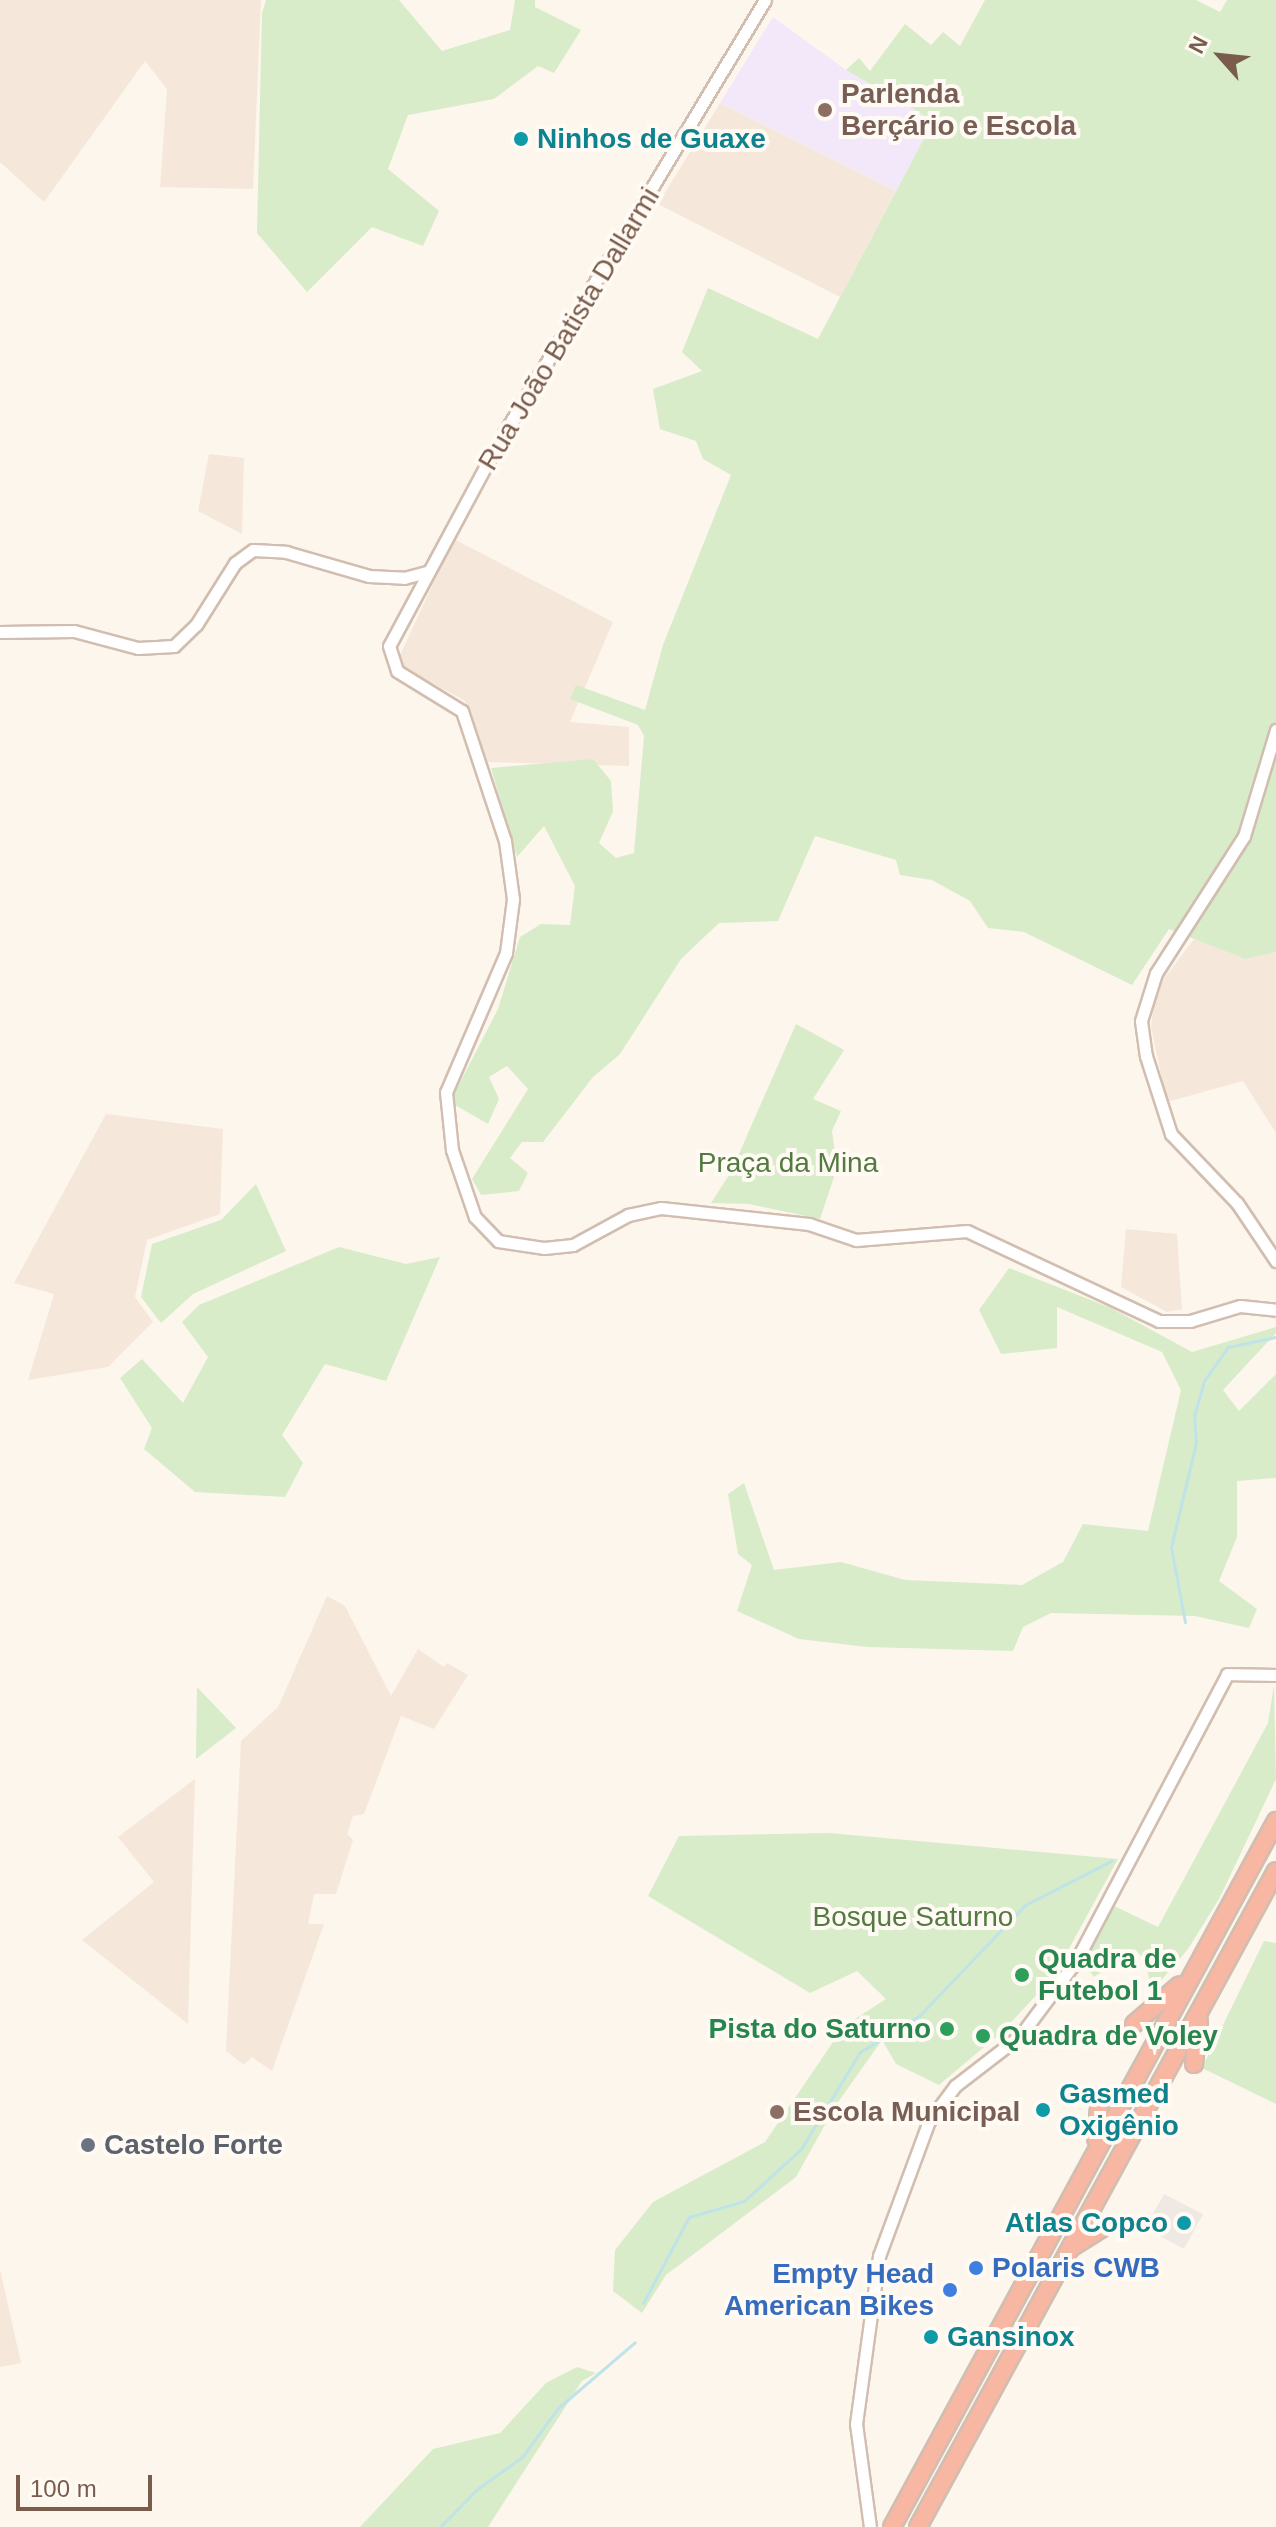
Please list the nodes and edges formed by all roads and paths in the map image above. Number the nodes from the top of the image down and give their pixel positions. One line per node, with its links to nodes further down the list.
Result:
1 (765, 0): 2 (street, Rua João Batista Dallarmi)
2 (427, 572): 3 (street); 4 (street, Rua João Batista Dallarmi)
3 (404, 578): 4 (street); 5 (street)
4 (413, 598): 8 (street, Rua João Batista Dallarmi)
5 (0, 632)
6 (1276, 730): 7 (street)
7 (1276, 1261)
8 (1276, 1310)
9 (1276, 1675): 20 (street)
10 (1276, 1821): 12 (highway)
11 (1276, 1871): 13 (highway)
12 (1205, 1952): 14 (highway); 17 (highway)
13 (1201, 2008): 15 (highway); 19 (highway)
14 (1134, 2024)
15 (1194, 2064)
16 (1100, 2097): 17 (highway)
17 (1068, 2202): 21 (highway)
18 (1101, 2229): 19 (highway)
19 (1070, 2248): 22 (highway)
20 (869, 2524)
21 (892, 2527)
22 (918, 2527)

